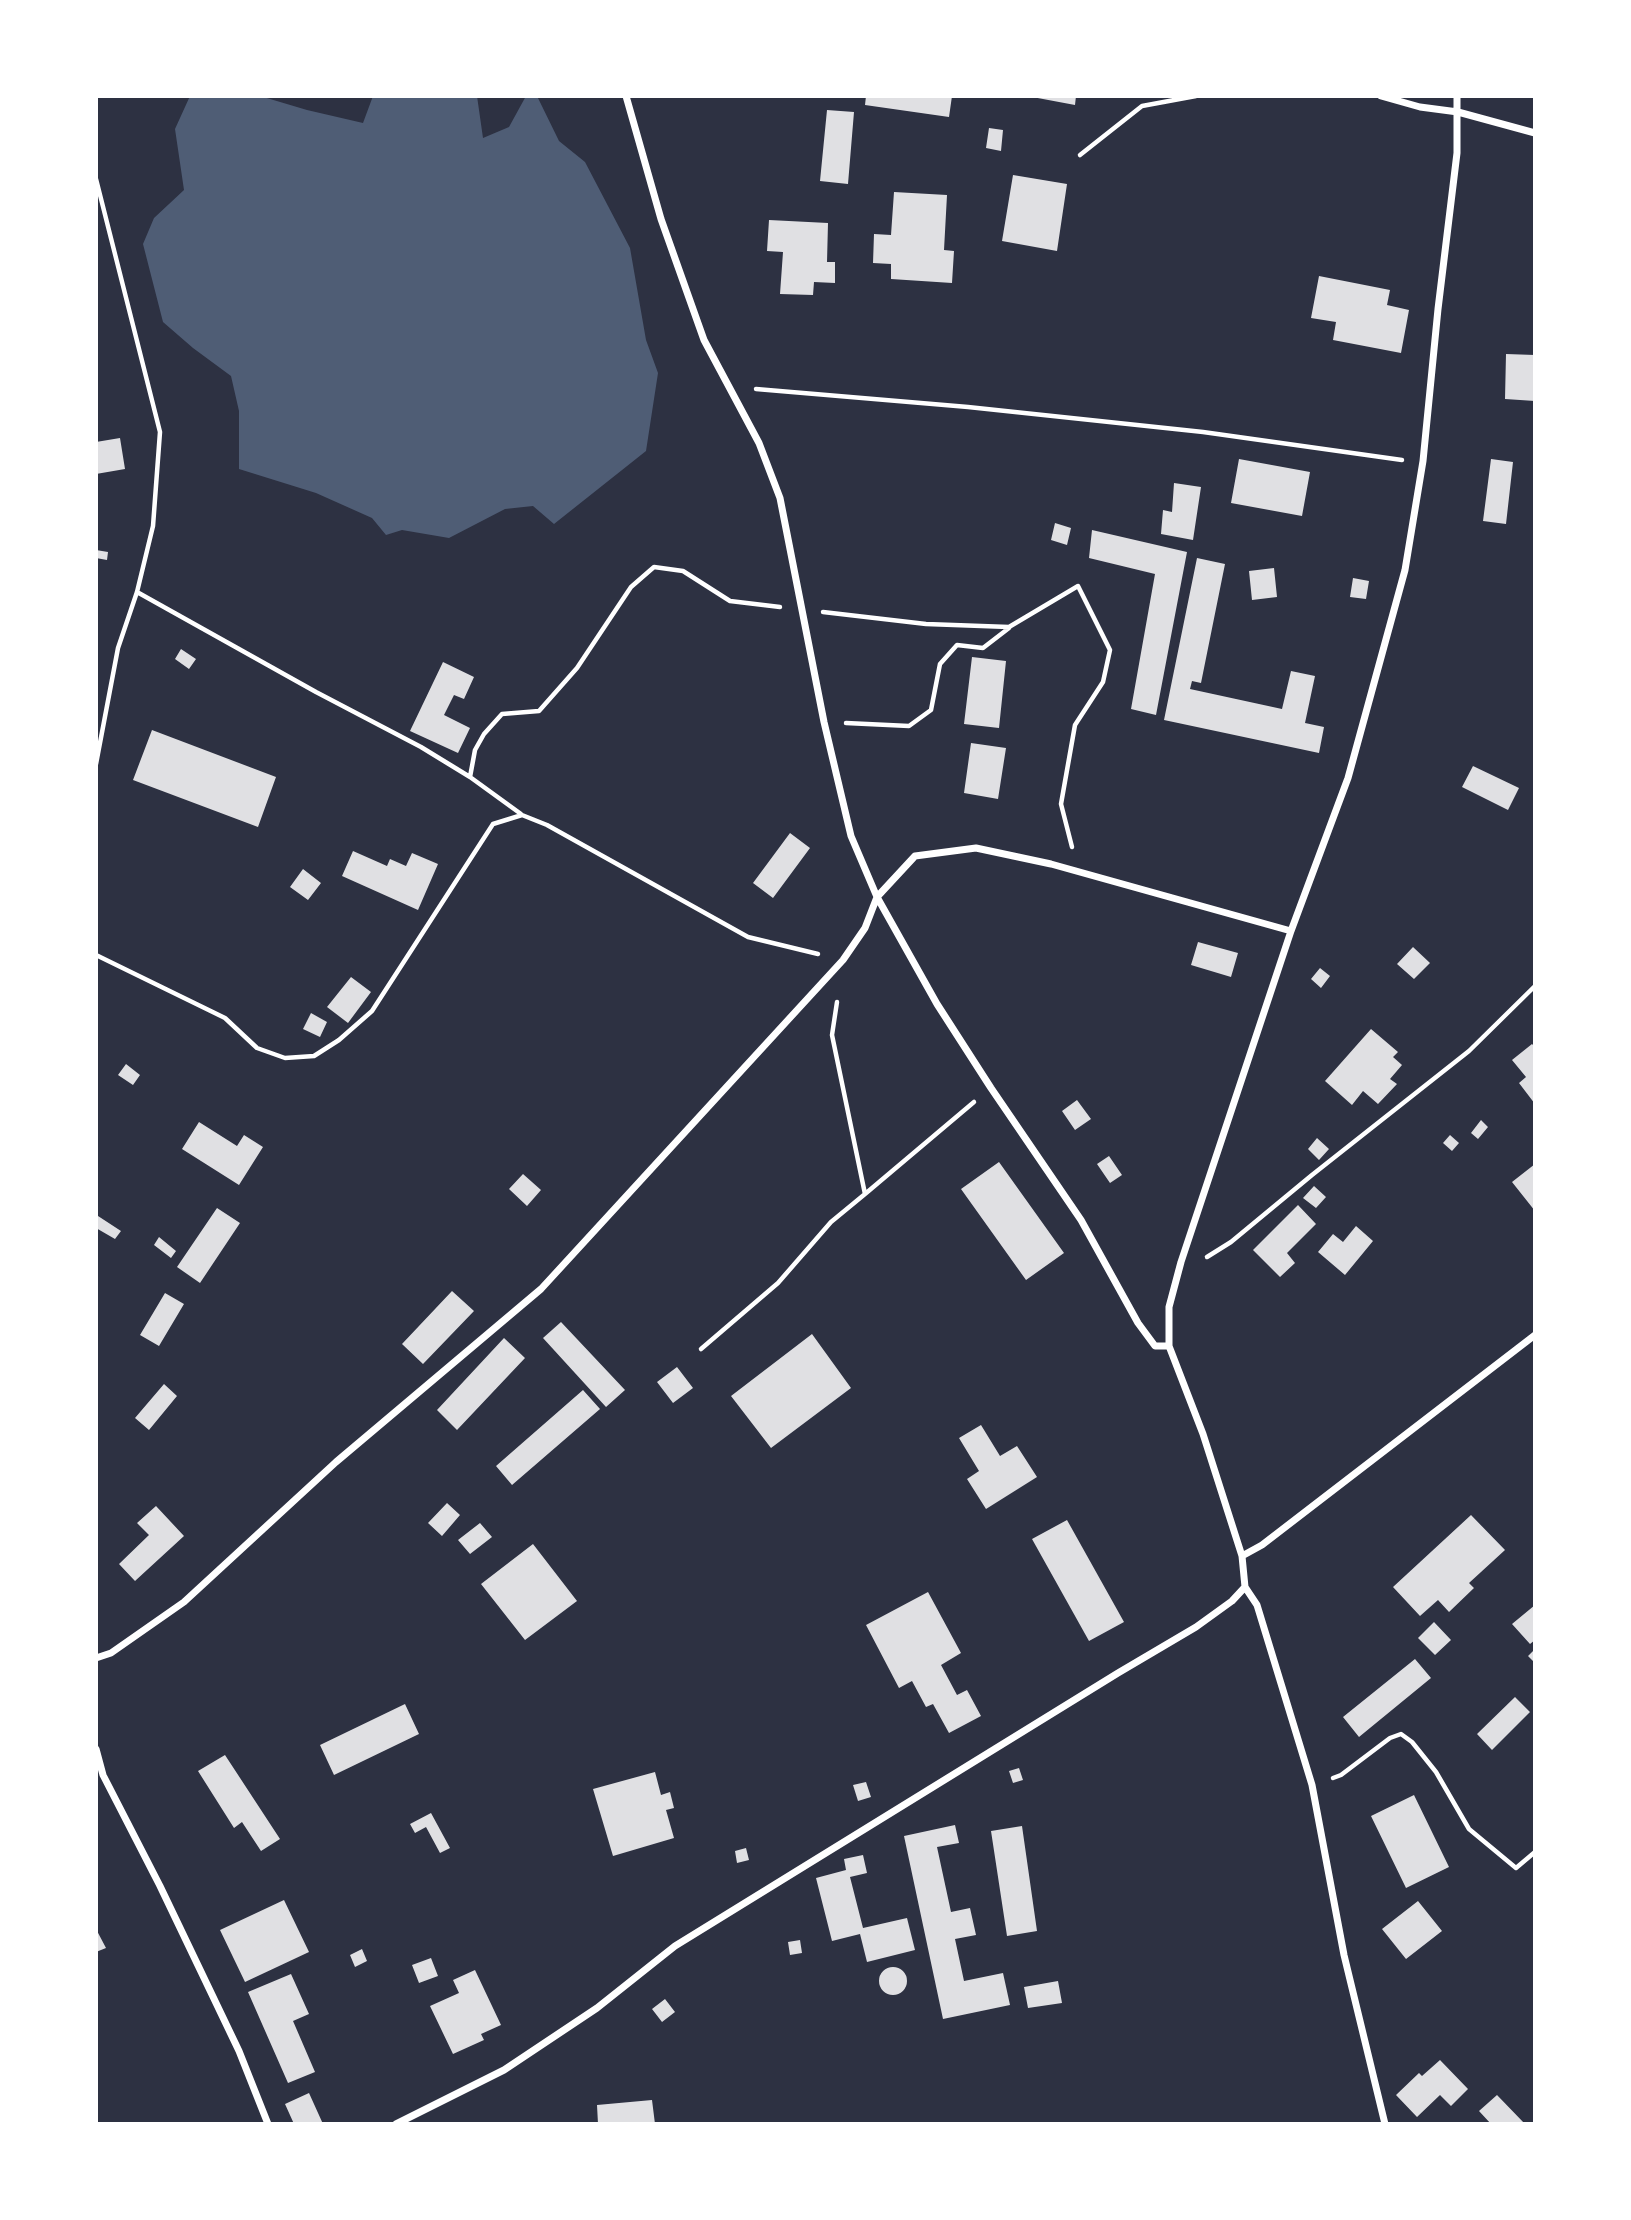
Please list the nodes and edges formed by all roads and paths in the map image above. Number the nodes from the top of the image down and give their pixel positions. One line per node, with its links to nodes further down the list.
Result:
1 (626, 96): 9 (street)
2 (1196, 96): 7 (path)
3 (1381, 96): 5 (street)
4 (1457, 96): 5 (street)
5 (1458, 112): 6 (street); 10 (street)
6 (1535, 134)
7 (1080, 155)
8 (96, 179): 11 (path)
9 (730, 386): 10 (path); 12 (street)
10 (1423, 461): 20 (street)
11 (137, 592): 15 (path); 16 (path)
12 (801, 610): 13 (path); 14 (street); 16 (path)
13 (1009, 627): 14 (path); 18 (path)
14 (824, 722): 19 (street)
15 (96, 764)
16 (470, 777): 17 (path)
17 (522, 815): 21 (path); 22 (path)
18 (1078, 872): 19 (street); 20 (street)
19 (877, 897): 22 (street); 24 (street)
20 (1291, 931): 26 (street)
21 (96, 955)
22 (843, 960): 25 (path); 32 (street)
23 (1535, 986): 26 (path)
24 (991, 1088): 25 (path); 28 (street)
25 (865, 1194): 29 (path)
26 (1181, 1262): 28 (street)
27 (1535, 1335): 30 (street)
28 (1169, 1346): 30 (street)
29 (701, 1349)
30 (1242, 1556): 31 (street)
31 (1245, 1587): 34 (street); 37 (street)
32 (96, 1658)
33 (96, 1749): 36 (street)
34 (1312, 1785): 35 (path); 38 (street)
35 (1535, 1853)
36 (268, 2124)
37 (396, 2124)
38 (1385, 2124)

